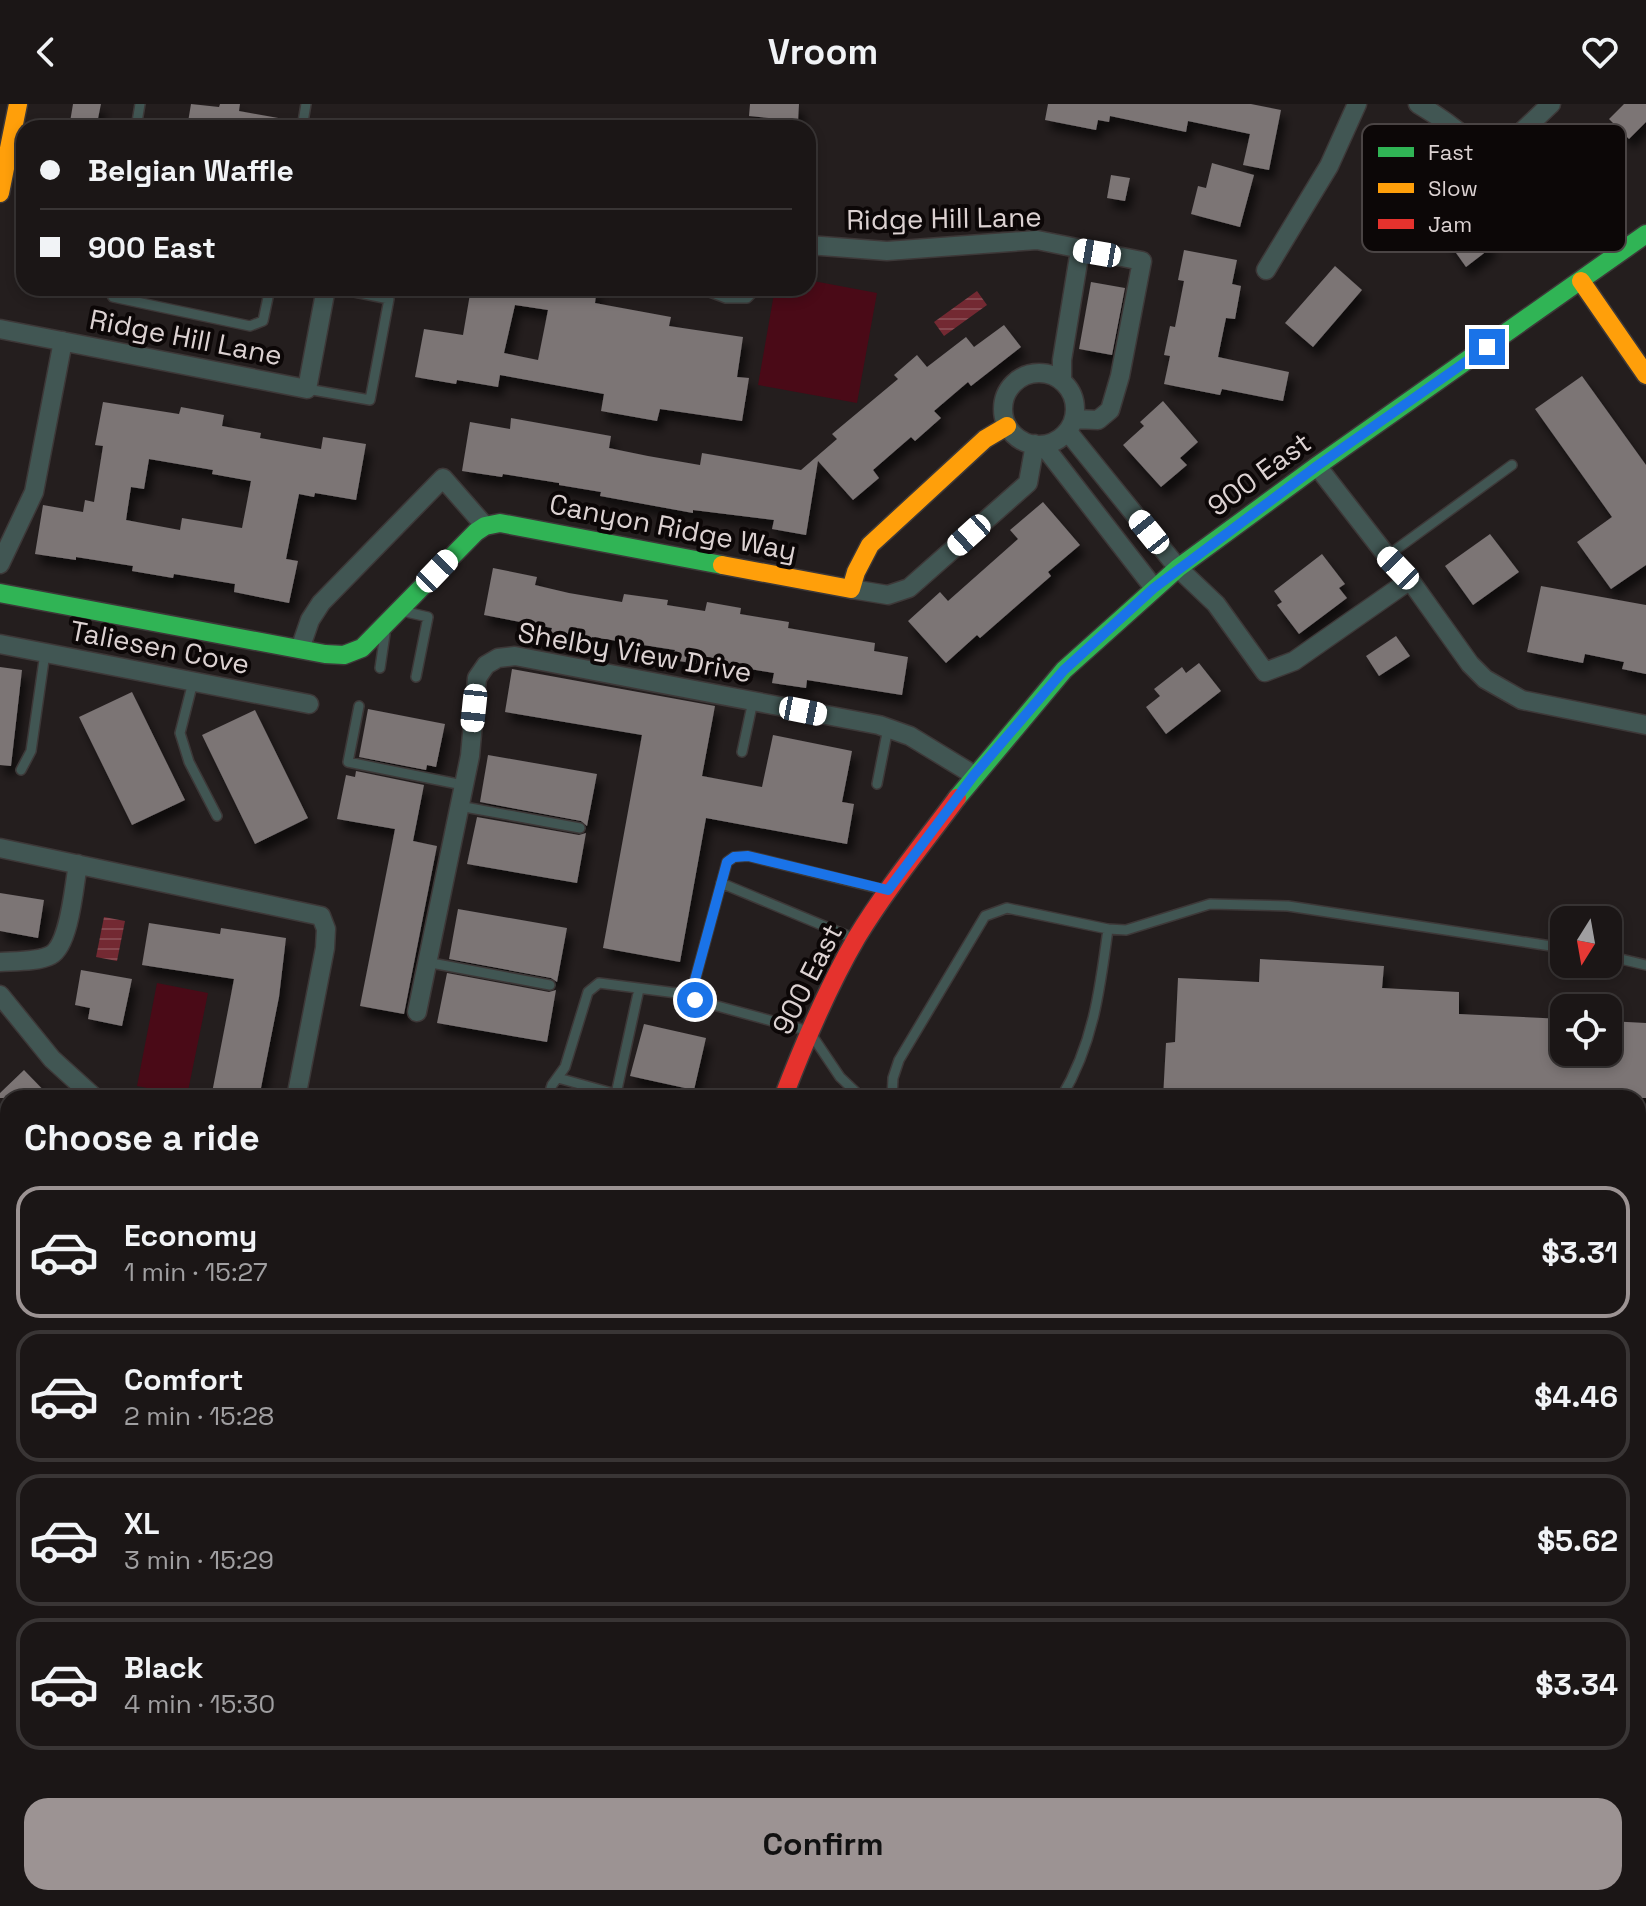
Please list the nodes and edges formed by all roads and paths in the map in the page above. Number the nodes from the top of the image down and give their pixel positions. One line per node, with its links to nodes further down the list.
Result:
1 (1357, 104): 13 (street)
2 (1418, 104): 4 (street)
3 (1551, 104): 5 (street)
4 (1447, 124)
5 (1530, 124)
6 (16, 150): 7 (street)
7 (0, 193)
8 (1646, 234): 10 (street, 900 East)
9 (816, 246): 11 (street, Ridge Hill Lane)
10 (1626, 248)
11 (1080, 250): 24 (street, Ridge Hill Lane); 27 (street, Ridge Hill Lane)
12 (1621, 252): 14 (street, 900 East)
13 (1266, 270)
14 (1581, 281): 23 (street); 30 (street, 900 East)
15 (112, 296): 16 (lane)
16 (268, 296)
17 (324, 296): 25 (street, Ridge Hill Lane)
18 (374, 296): 25 (lane)
19 (721, 296): 20 (lane)
20 (749, 296)
21 (0, 329): 22 (street, Ridge Hill Lane)
22 (63, 341): 25 (street, Ridge Hill Lane); 33 (street)
23 (1646, 375)
24 (1062, 380): 26 (street); 27 (street)
25 (307, 389)
26 (1007, 426): 28 (street); 37 (street)
27 (1071, 426): 28 (street); 34 (street)
28 (1039, 445): 36 (street); 37 (street, Canyon Ridge Way)
29 (1512, 465): 32 (lane)
30 (1317, 466): 32 (street); 34 (street, 900 East)
31 (485, 526): 37 (street, Canyon Ridge Way); 39 (street); 41 (street)
32 (1387, 556): 35 (street)
33 (0, 564)
34 (1178, 568): 35 (street); 36 (street, 900 East)
35 (1410, 580): 49 (street)
36 (1154, 588): 53 (street, 900 East)
37 (851, 589)
38 (0, 593): 41 (street)
39 (392, 616): 41 (street); 43 (lane); 44 (lane)
40 (0, 644): 42 (street, Taliesen Cove)
41 (300, 649)
42 (45, 653): 45 (street, Taliesen Cove); 52 (lane)
43 (380, 668)
44 (416, 677)
45 (193, 682): 47 (street, Taliesen Cove); 57 (lane)
46 (753, 701): 50 (street, Shelby View Drive); 51 (lane); 55 (street, Shelby View Drive)
47 (309, 704)
48 (359, 706): 55 (lane)
49 (1646, 725)
50 (888, 728): 53 (street, Shelby View Drive); 54 (lane)
51 (742, 752)
52 (21, 770)
53 (974, 775): 62 (street, 900 East)
54 (877, 784)
55 (463, 785): 56 (street, Shelby View Drive)
56 (459, 806): 58 (lane); 68 (street, Shelby View Drive)
57 (217, 816)
58 (580, 828)
59 (0, 848): 60 (street)
60 (78, 864): 67 (street); 78 (street)
61 (721, 883): 62 (lane); 64 (lane); 73 (lane)
62 (888, 890): 64 (street, 900 East)
63 (1108, 929): 65 (lane); 84 (lane); 85 (lane)
64 (856, 939): 75 (street, 900 East)
65 (1550, 946)
66 (1622, 959): 69 (lane)
67 (0, 962)
68 (426, 962): 70 (lane); 74 (street, Shelby View Drive)
69 (1646, 965)
70 (550, 985)
71 (639, 989): 73 (lane); 76 (lane); 81 (lane)
72 (0, 995): 77 (street)
73 (692, 995): 75 (lane)
74 (417, 1012)
75 (809, 1031): 82 (street, 900 East); 83 (lane)
76 (558, 1078): 79 (lane); 80 (lane)
77 (86, 1090)
78 (298, 1090)
79 (552, 1090)
80 (602, 1090)
81 (617, 1090)
82 (786, 1090)
83 (854, 1090)
84 (892, 1090)
85 (1065, 1090)

